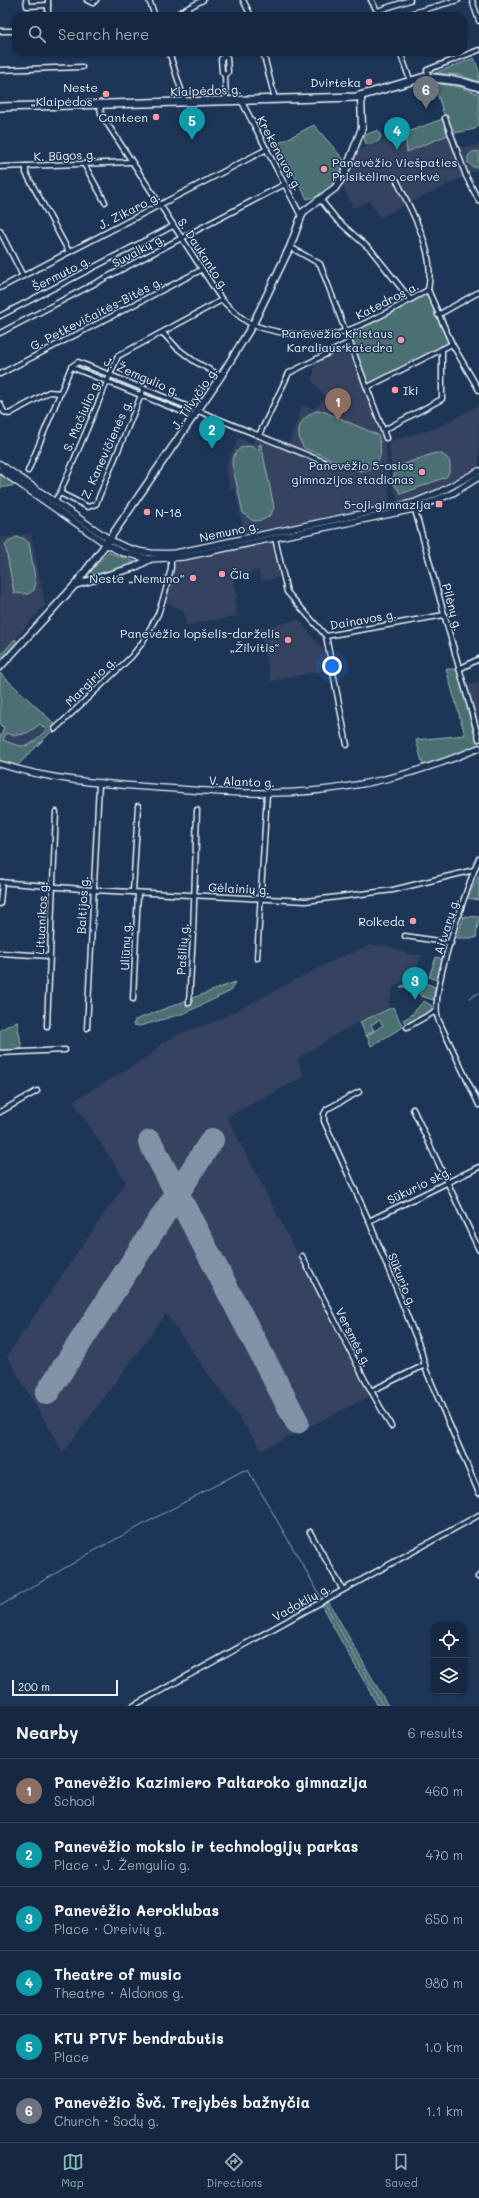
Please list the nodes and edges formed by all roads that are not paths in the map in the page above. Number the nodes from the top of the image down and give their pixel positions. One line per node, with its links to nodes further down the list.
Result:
1 (26, 0): 13 (street)
2 (48, 0): 13 (street)
3 (87, 0): 4 (street)
4 (96, 0)
5 (149, 0): 17 (street)
6 (203, 0): 18 (street)
7 (243, 0): 19 (street)
8 (371, 0): 15 (street)
9 (410, 0): 15 (street)
10 (458, 0): 20 (street)
11 (472, 0): 14 (street)
12 (479, 3): 14 (street)
13 (48, 5): 16 (street)
14 (473, 5): 21 (street)
15 (377, 11)
16 (48, 12)
17 (154, 12)
18 (181, 12)
19 (249, 12)
20 (416, 12)
21 (479, 21)
22 (12, 31): 23 (street)
23 (0, 32)
24 (479, 50): 25 (street)
25 (467, 55)
26 (170, 56): 41 (street)
27 (264, 56): 38 (street)
28 (401, 56): 34 (street)
29 (463, 56): 33 (street)
30 (82, 67): 31 (street)
31 (0, 70)
32 (225, 76): 40 (street)
33 (429, 79): 34 (highway); 35 (highway); 36 (highway)
34 (410, 80): 37 (highway, Klaipėdos g.)
35 (479, 87)
36 (479, 92)
37 (359, 96): 38 (highway, Klaipėdos g.); 52 (main road, J. Tilvyčio g.)
38 (275, 99): 39 (highway, Klaipėdos g.)
39 (241, 100): 40 (highway, Klaipėdos g.); 45 (street, Krekenavos g.)
40 (226, 101): 41 (highway, Klaipėdos g.)
41 (185, 102): 42 (highway, Klaipėdos g.)
42 (100, 105): 43 (highway, Klaipėdos g.); 46 (street, S. Daukanto g.)
43 (0, 107)
44 (445, 118): 53 (street)
45 (267, 149): 51 (street, Krekenavos g.); 55 (street, J. Zikaro g.)
46 (131, 162): 47 (street, K. Būgos g.); 55 (street, S. Daukanto g.)
47 (84, 164): 48 (street, K. Būgos g.); 54 (street)
48 (26, 166): 49 (street, K. Būgos g.); 61 (street)
49 (0, 167)
50 (397, 181): 65 (street)
51 (285, 184): 56 (street, Krekenavos g.); 59 (street, Suvalkų g.)
52 (320, 199): 56 (main road, J. Tilvyčio g.); 67 (street)
53 (479, 201)
54 (105, 202)
55 (160, 205): 57 (street, S. Daukanto g.); 61 (street, J. Zikaro g.)
56 (301, 216): 60 (main road, J. Tilvyčio g.)
57 (173, 226): 59 (street, S. Daukanto g.); 70 (street, Šermuto g.)
58 (0, 231): 63 (street)
59 (181, 238): 62 (street, S. Daukanto g.); 73 (street, Suvalkų g.)
60 (290, 247): 71 (main road, J. Tilvyčio g.); 72 (street)
61 (69, 252): 63 (street, J. Zikaro g.)
62 (201, 270): 68 (street, S. Daukanto g.); 80 (street, G. Petkevičaitės-Bitės g.)
63 (23, 276): 64 (street, J. Zikaro g.)
64 (0, 288)
65 (428, 290): 67 (street, Katedros a.); 69 (street, Katedros a.)
66 (479, 292): 69 (street)
67 (410, 299): 72 (street, Katedros a.)
68 (222, 300): 71 (street, S. Daukanto g.); 74 (street, S. Mačiulio g.)
69 (438, 315): 76 (street, Katedros a.)
70 (0, 316)
71 (253, 324): 72 (street, S. Daukanto g.); 81 (main road, J. Tilvyčio g.)
72 (346, 332): 75 (street)
73 (0, 333)
74 (163, 333): 79 (street, S. Mačiulio g.); 81 (street)
75 (350, 342): 83 (street); 92 (street)
76 (452, 344): 77 (street); 85 (street, Katedros a.)
77 (442, 349): 83 (street); 91 (street)
78 (71, 367): 79 (street, J. Žemgulio g.); 82 (street, J. Žemgulio g.); 86 (street)
79 (110, 373): 82 (street, S. Mačiulio g.); 84 (street, J. Žemgulio g.)
80 (0, 374)
81 (222, 376): 89 (main road, J. Tilvyčio g.)
82 (106, 381): 87 (street, J. Žemgulio g.); 100 (street, S. Mačiulio g.)
83 (368, 387): 91 (street)
84 (144, 388): 87 (street, Z. Kanevičienės g.); 89 (street, J. Žemgulio g.)
85 (479, 390)
86 (60, 393): 88 (street); 97 (street)
87 (141, 395): 90 (street, J. Žemgulio g.); 100 (street, Z. Kanevičienės g.)
88 (0, 404)
89 (199, 410): 90 (main road, J. Tilvyčio g.); 92 (street, J. Žemgulio g.)
90 (195, 417): 104 (main road, J. Tilvyčio g.)
91 (384, 430): 93 (street)
92 (259, 435): 95 (street, J. Žemgulio g.)
93 (386, 438)
94 (0, 464): 101 (main road, Nemuno g.)
95 (329, 464)
96 (0, 470): 104 (main road, Nemuno g.)
97 (28, 471)
98 (479, 471): 102 (main road, Nemuno g.)
99 (479, 477): 102 (main road, Nemuno g.)
100 (60, 493): 101 (street, S. Mačiulio g.)
101 (54, 502): 104 (main road, Nemuno g.)
102 (414, 506): 103 (main road, Nemuno g.); 104 (main road, Nemuno g.); 108 (street, Pilėnų g.)
103 (275, 538): 106 (main road, Nemuno g.); 109 (street, Dainavos g.)
104 (108, 542): 105 (main road, Nemuno g.); 107 (main road, J. Tilvyčio g.)
105 (150, 559): 106 (main road, Nemuno g.); 107 (main road)
106 (171, 559): 113 (street, Margirio g.)
107 (75, 585): 111 (main road, J. Tilvyčio g.)
108 (444, 614): 109 (street, Dainavos g.); 112 (street, Pilėnų g.)
109 (326, 636): 115 (street)
110 (479, 659): 112 (street)
111 (0, 667)
112 (459, 669): 114 (street, Pilėnų g.)
113 (55, 729)
114 (479, 739)
115 (347, 745)
116 (479, 748): 119 (main road, V. Alanto g.)
117 (0, 764): 118 (main road, V. Alanto g.)
118 (99, 784): 119 (main road, V. Alanto g.); 127 (street, Baltijos g.)
119 (267, 793): 130 (street)
120 (138, 806): 128 (street, Uliūnų g.)
121 (197, 810): 129 (street, Pašilių g.)
122 (56, 812): 126 (street, Lituanikos g.)
123 (479, 858): 124 (street, Aitvarų g.)
124 (474, 870): 130 (street, Gėlainių g.); 133 (street, Aitvarų g.)
125 (1, 882): 126 (street, Gėlainių g.); 131 (street)
126 (53, 885): 127 (street, Gėlainių g.); 135 (street, Lituanikos g.)
127 (93, 890): 128 (street, Gėlainių g.); 142 (street, Baltijos g.)
128 (136, 892): 129 (street, Gėlainių g.); 137 (street, Uliūnų g.)
129 (194, 896): 130 (street, Gėlainių g.); 138 (street, Pašilių g.)
130 (259, 899): 136 (street)
131 (0, 904)
132 (405, 936): 133 (street)
133 (451, 944): 139 (street, Aitvarų g.)
134 (0, 953): 135 (street)
135 (49, 956): 140 (street, Lituanikos g.)
136 (257, 958)
137 (133, 999)
138 (188, 1003)
139 (436, 1011): 141 (street); 147 (street, Aitvarų g.)
140 (47, 1026)
141 (407, 1027)
142 (87, 1028)
143 (65, 1050): 144 (street)
144 (0, 1053)
145 (37, 1091): 149 (street)
146 (358, 1092): 152 (street, Sūkurio g.)
147 (479, 1105)
148 (413, 1109): 151 (street)
149 (0, 1112)
150 (479, 1167): 151 (street, Sūkurio skg.)
151 (447, 1182): 152 (street, Sūkurio skg.); 153 (street)
152 (369, 1221): 155 (street, Sūkurio g.)
153 (479, 1250)
154 (302, 1256): 156 (street, Versmės g.)
155 (425, 1365): 156 (street); 158 (street, Sūkurio g.)
156 (371, 1391): 157 (street, Versmės g.)
157 (392, 1426)
158 (479, 1493)
159 (479, 1515): 161 (street, Vadoklių g.)
160 (310, 1532): 161 (street)
161 (343, 1590): 162 (street, Vadoklių g.)
162 (133, 1706)

